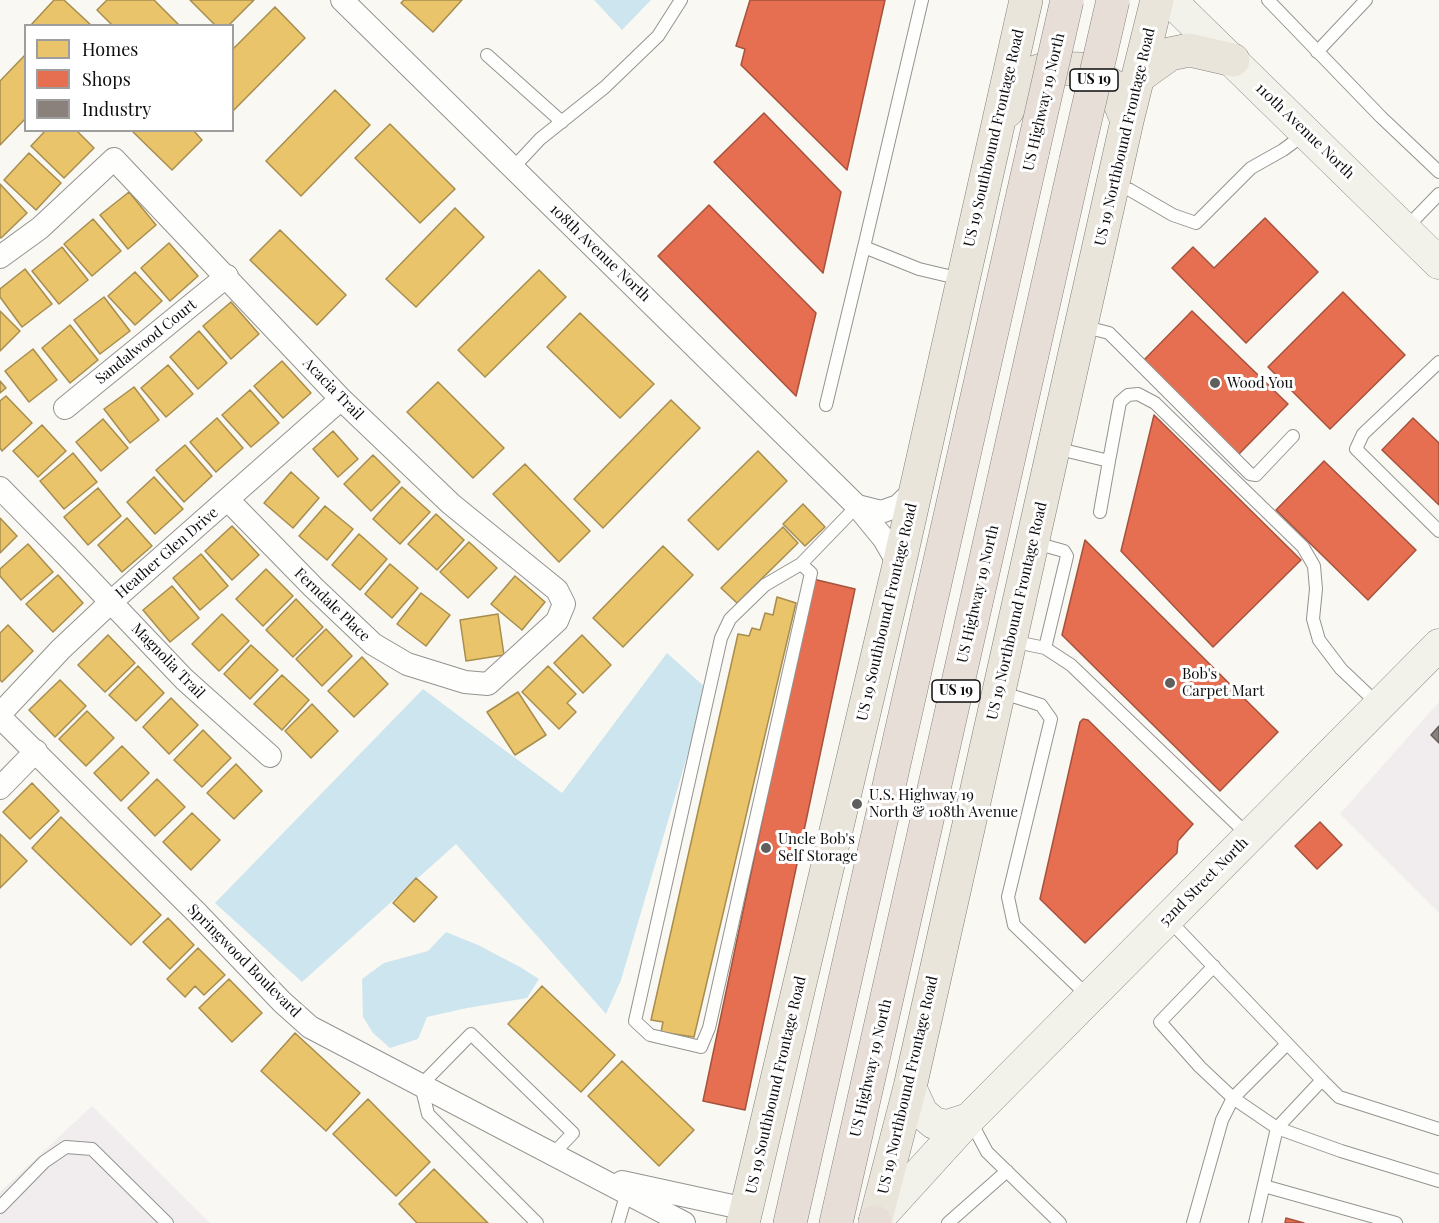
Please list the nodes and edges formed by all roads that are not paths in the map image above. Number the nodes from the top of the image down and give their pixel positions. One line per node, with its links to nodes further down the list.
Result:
1 (342, 0): 20 (street, 108th Avenue North)
2 (681, 0): 16 (lane)
3 (922, 0): 25 (lane)
4 (1067, 0): 71 (highway, US Highway 19 North / US 19, bridge)
5 (1113, 0): 85 (highway, US Highway 19 North / US 19, bridge)
6 (1131, 0): 15 (main road)
7 (1157, 0): 15 (main road, US 19 Northbound Frontage Road)
8 (1170, 0): 14 (street, 110th Avenue North)
9 (1268, 0): 12 (lane)
10 (1366, 0): 12 (lane)
11 (1028, 7): 19 (main road, US 19 Southbound Frontage Road)
12 (1317, 52): 21 (lane)
13 (488, 55): 16 (lane)
14 (1233, 60): 15 (main road); 18 (street, 110th Avenue North)
15 (1138, 77): 17 (main road, US 19 Northbound Frontage Road)
16 (562, 122): 20 (lane)
17 (1127, 122): 19 (main road); 22 (main road, US 19 Northbound Frontage Road)
18 (1307, 133): 22 (lane); 24 (street, 110th Avenue North)
19 (994, 136): 29 (main road, US 19 Southbound Frontage Road)
20 (513, 168): 41 (street, 108th Avenue North)
21 (1439, 172)
22 (1112, 187): 30 (main road, US 19 Northbound Frontage Road)
23 (1439, 194): 24 (lane)
24 (1405, 229): 27 (street, 110th Avenue North)
25 (864, 247): 29 (lane); 33 (lane)
26 (0, 257): 28 (street, Acacia Trail)
27 (1439, 262)
28 (227, 276): 32 (street, Acacia Trail); 34 (street, Sandalwood Court)
29 (962, 280): 39 (main road, US 19 Southbound Frontage Road)
30 (1081, 326): 35 (lane); 36 (main road, US 19 Northbound Frontage Road)
31 (1439, 362): 43 (lane)
32 (341, 399): 40 (street, Heather Glen Drive); 48 (street, Acacia Trail)
33 (826, 405)
34 (65, 408)
35 (1293, 436)
36 (1053, 448): 37 (lane); 44 (main road, US 19 Northbound Frontage Road)
37 (1109, 461): 42 (lane); 53 (lane)
38 (0, 488): 47 (street, Magnolia Trail)
39 (915, 490): 41 (street); 46 (main road, US 19 Southbound Frontage Road)
40 (228, 500): 47 (street, Heather Glen Drive); 48 (street, Ferndale Place)
41 (857, 506): 45 (lane); 46 (street, 108th Avenue North)
42 (1100, 512)
43 (1439, 531)
44 (1032, 542): 49 (main road, US 19 Northbound Frontage Road); 51 (lane)
45 (801, 564): 45 (lane)
46 (899, 565): 78 (main road, US 19 Southbound Frontage Road)
47 (111, 602): 54 (street, Heather Glen Drive); 56 (street, Magnolia Trail)
48 (564, 604)
49 (1010, 641): 51 (lane); 52 (main road, US 19 Northbound Frontage Road)
50 (1439, 645): 53 (street, 52nd Street North)
51 (1045, 648): 58 (lane)
52 (999, 691): 61 (lane); 65 (main road, US 19 Northbound Frontage Road)
53 (1379, 705): 58 (street, 52nd Street North)
54 (0, 716): 55 (street, Springwood Boulevard)
55 (36, 751): 57 (street); 64 (street, Springwood Boulevard)
56 (270, 756)
57 (0, 788)
58 (1250, 837): 59 (street, 52nd Street North)
59 (1168, 919): 60 (lane); 61 (street, 52nd Street North)
60 (1214, 966): 62 (lane); 66 (lane)
61 (1090, 998): 67 (street, 52nd Street North)
62 (1287, 1044): 63 (lane); 66 (lane)
63 (1322, 1080): 68 (lane); 69 (lane)
64 (421, 1085): 70 (street, Springwood Boulevard); 70 (lane); 80 (lane)
65 (910, 1087): 67 (street); 86 (main road, US 19 Northbound Frontage Road)
66 (1233, 1098): 68 (lane); 89 (lane)
67 (969, 1119): 72 (lane); 86 (street, 52nd Street North)
68 (1278, 1128): 74 (lane); 75 (lane)
69 (1439, 1130)
70 (553, 1154): 73 (street, Springwood Boulevard)
71 (803, 1166): 83 (highway); 84 (highway, US Highway 19 North / US 19)
72 (1007, 1171): 87 (lane); 88 (lane)
73 (598, 1176): 76 (street, Springwood Boulevard); 78 (street, Springwood Boulevard)
74 (1439, 1181)
75 (1264, 1186): 90 (lane); 91 (lane)
76 (627, 1192): 81 (lane); 82 (street, Springwood Boulevard)
77 (0, 1207): 79 (lane)
78 (745, 1216)
79 (167, 1223)
80 (537, 1223)
81 (618, 1223)
82 (684, 1223)
83 (784, 1223)
84 (790, 1223)
85 (836, 1223)
86 (875, 1223)
87 (948, 1223)
88 (1060, 1223)
89 (1193, 1223)
90 (1255, 1223)
91 (1396, 1223)

